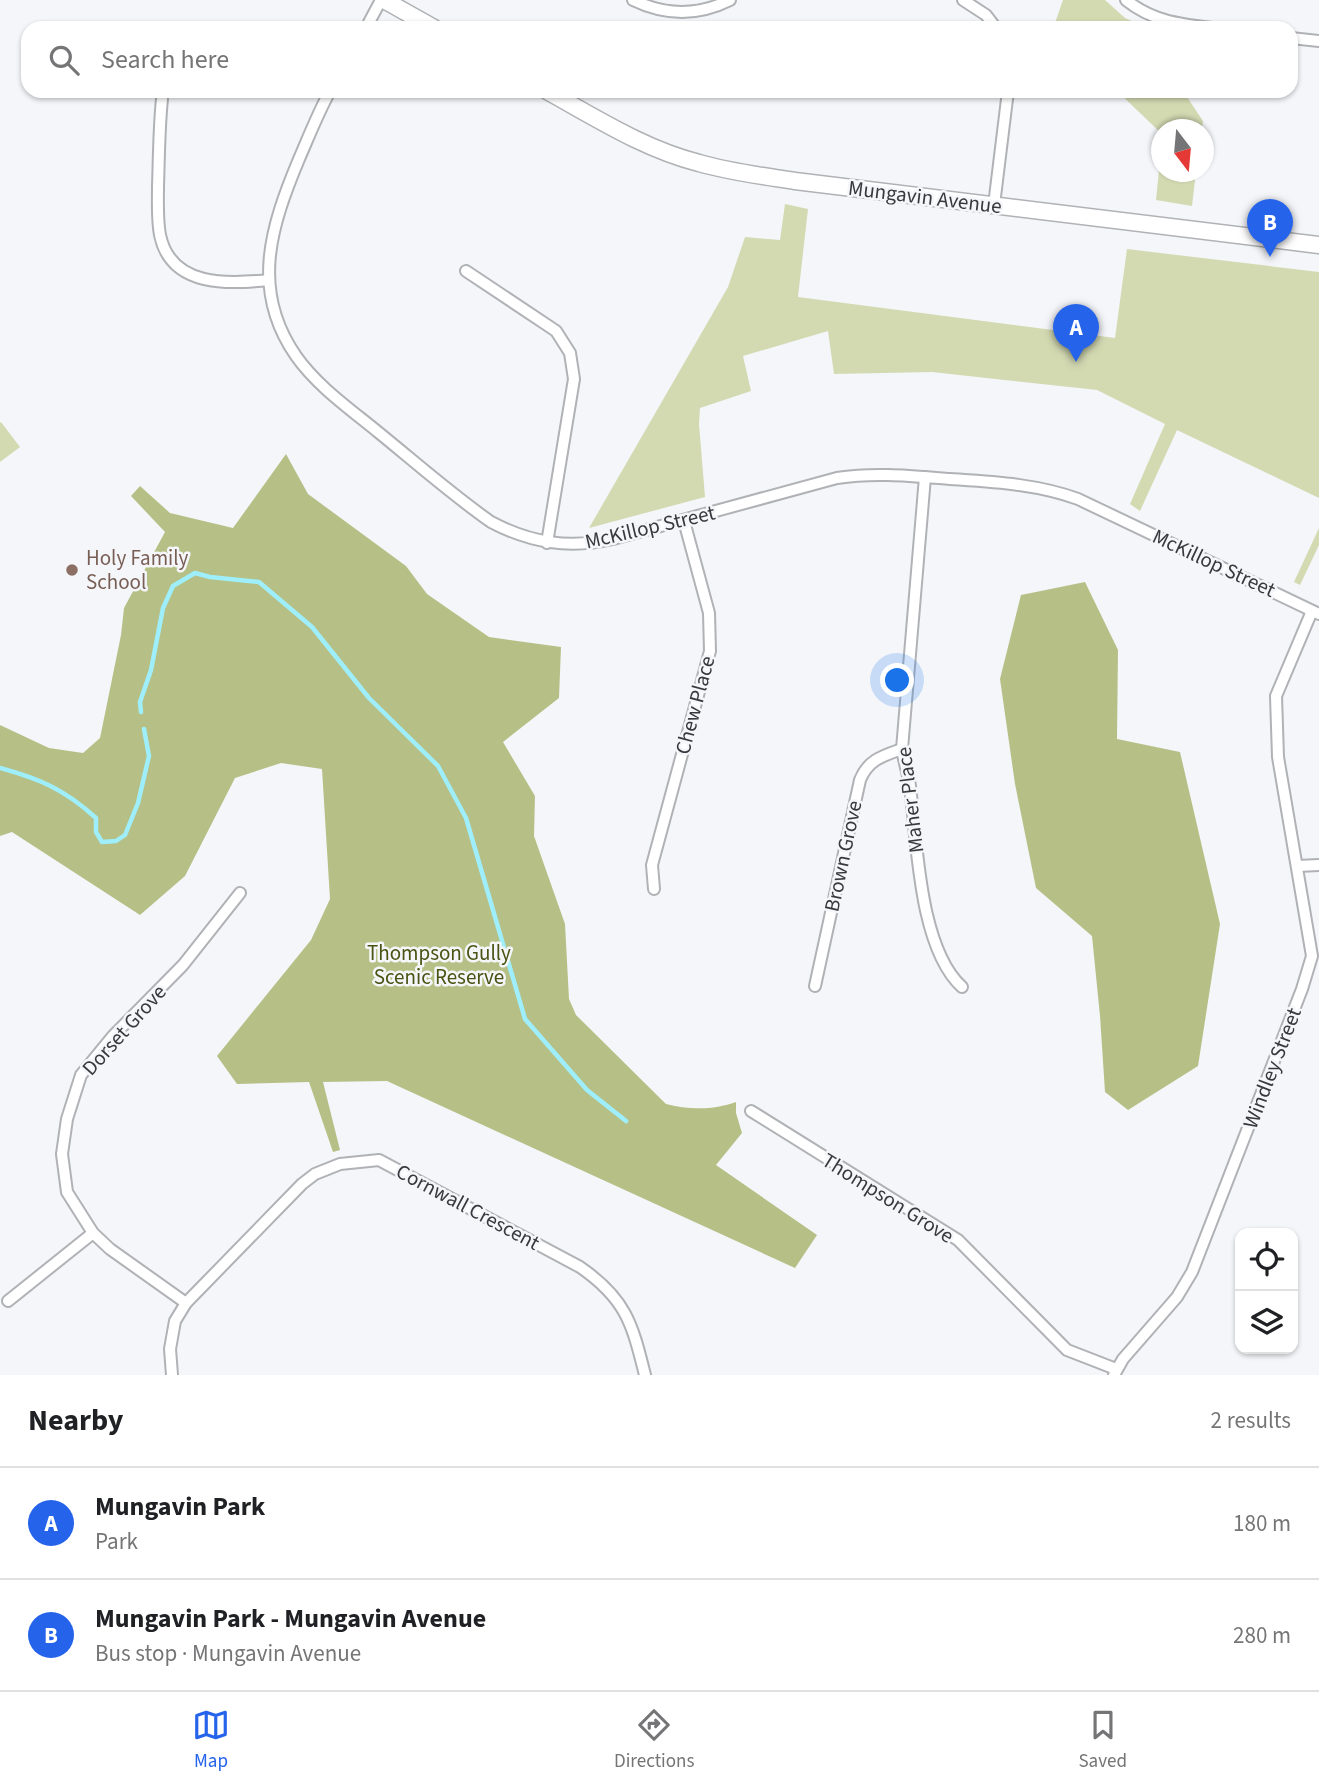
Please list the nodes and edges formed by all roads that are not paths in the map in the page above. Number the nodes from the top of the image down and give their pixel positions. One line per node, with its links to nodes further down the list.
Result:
1 (383, 0): 6 (street); 7 (main road)
2 (633, 0): 3 (street)
3 (730, 0)
4 (963, 0): 8 (street)
5 (1126, 0): 9 (street)
6 (370, 21)
7 (421, 21)
8 (991, 21)
9 (1165, 21)
10 (1298, 39): 11 (street)
11 (1319, 41)
12 (326, 98): 19 (street, McKillop Street)
13 (560, 98): 16 (main road, Mungavin Avenue)
14 (1007, 98): 16 (street)
15 (162, 99): 19 (street)
16 (993, 205): 17 (main road, Mungavin Avenue)
17 (1319, 245)
18 (466, 271): 22 (street)
19 (269, 280): 22 (street, McKillop Street)
20 (925, 477): 21 (street, McKillop Street); 23 (street, McKillop Street); 24 (street, Maher Place)
21 (684, 521): 22 (street, McKillop Street); 27 (street, Chew Place)
22 (547, 543)
23 (1316, 612): 26 (street, Windley Street)
24 (902, 749): 29 (street, Brown Grove); 30 (street, Maher Place)
25 (1319, 865): 26 (street)
26 (1297, 866): 35 (street, Windley Street)
27 (653, 889)
28 (240, 893): 32 (street, Dorset Grove)
29 (815, 986)
30 (962, 987)
31 (751, 1111): 35 (street, Thompson Grove)
32 (93, 1233): 33 (street); 34 (street, Dorset Grove)
33 (8, 1301)
34 (186, 1303): 36 (street, Cornwall Crescent); 37 (street, Cornwall Crescent)
35 (1115, 1372)
36 (172, 1375)
37 (645, 1375)

